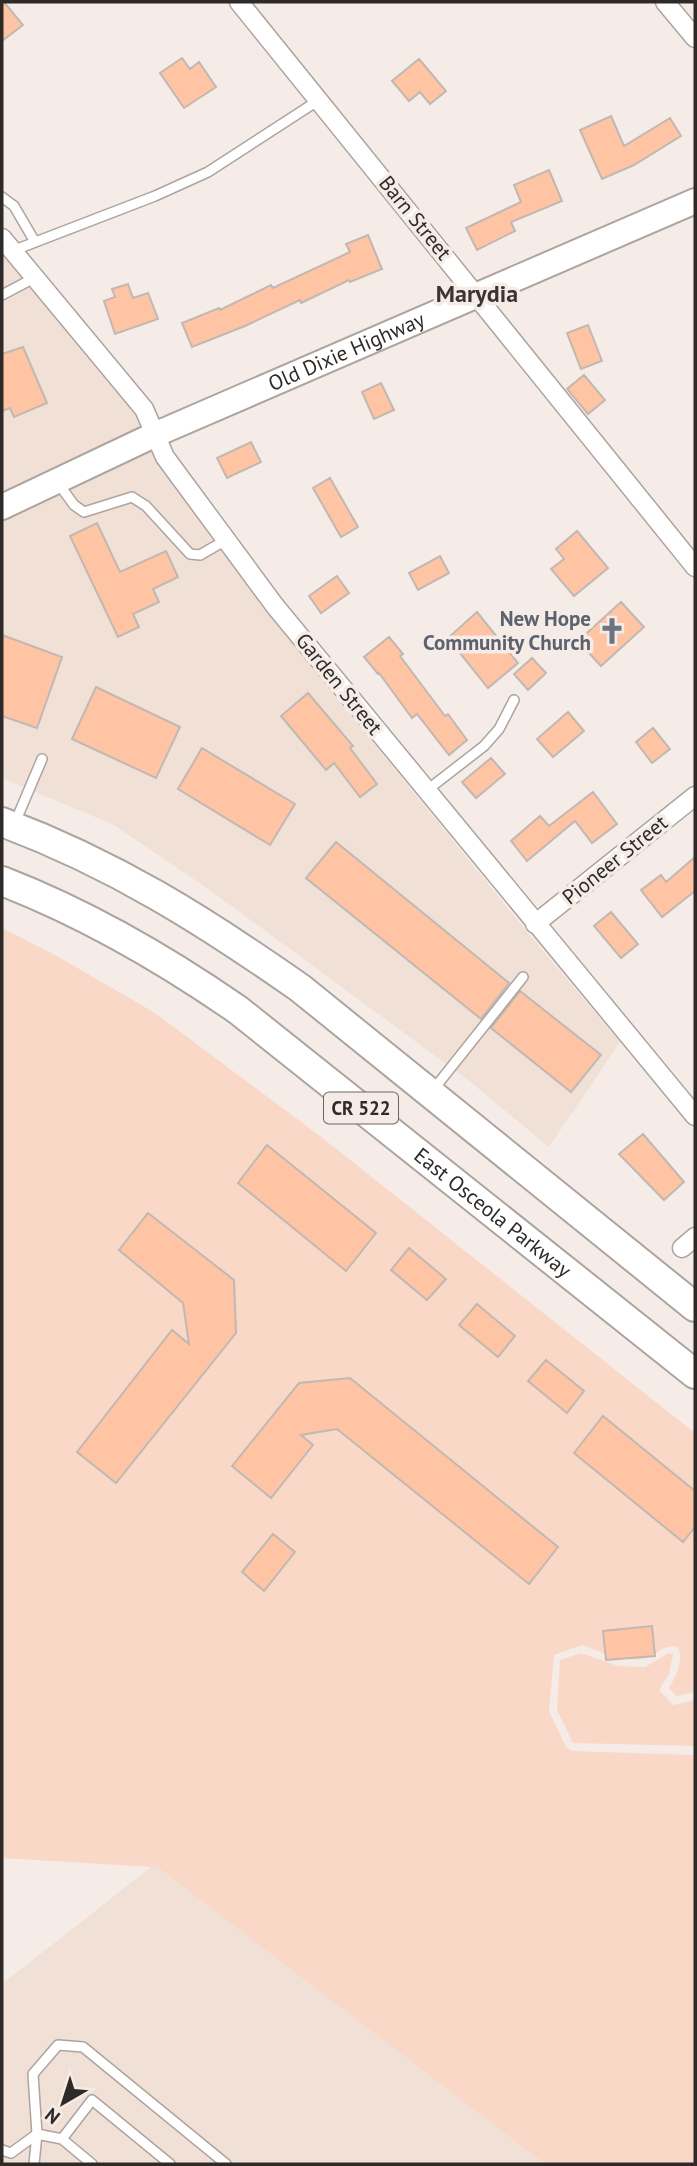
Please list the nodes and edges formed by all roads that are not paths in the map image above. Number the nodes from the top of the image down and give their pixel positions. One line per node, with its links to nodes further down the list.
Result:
1 (239, 2): 4 (street, Barn Street)
2 (665, 2): 3 (street)
3 (695, 38)
4 (319, 100): 7 (lane); 10 (street, Barn Street)
5 (2, 197): 7 (lane)
6 (695, 201): 10 (street, Old Dixie Highway)
7 (35, 242): 8 (lane)
8 (7, 245): 9 (street, Garden Street)
9 (34, 278): 11 (lane); 12 (street, Garden Street)
10 (477, 293): 12 (street, Old Dixie Highway); 16 (street, Barn Street)
11 (2, 295)
12 (154, 435): 13 (street, Old Dixie Highway); 15 (street, Garden Street)
13 (56, 481): 14 (street, Old Dixie Highway); 15 (lane)
14 (2, 507)
15 (226, 540): 19 (street, Garden Street)
16 (695, 566)
17 (514, 700): 19 (lane)
18 (42, 759): 21 (lane)
19 (426, 790): 23 (street, Garden Street)
20 (695, 796): 23 (street, Pioneer Street)
21 (8, 824): 25 (main road, CR 522)
22 (2, 881): 28 (main road, East Osceola Parkway / CR 522)
23 (535, 924): 26 (street, Garden Street)
24 (523, 977): 25 (lane)
25 (429, 1094): 27 (main road, CR 522)
26 (695, 1116)
27 (695, 1307)
28 (695, 1374)
29 (37, 2134): 30 (lane); 31 (lane); 32 (lane); 35 (lane)
30 (62, 2139): 33 (lane); 34 (lane)
31 (2, 2150)
32 (34, 2164)
33 (92, 2164)
34 (170, 2164)
35 (226, 2164)

